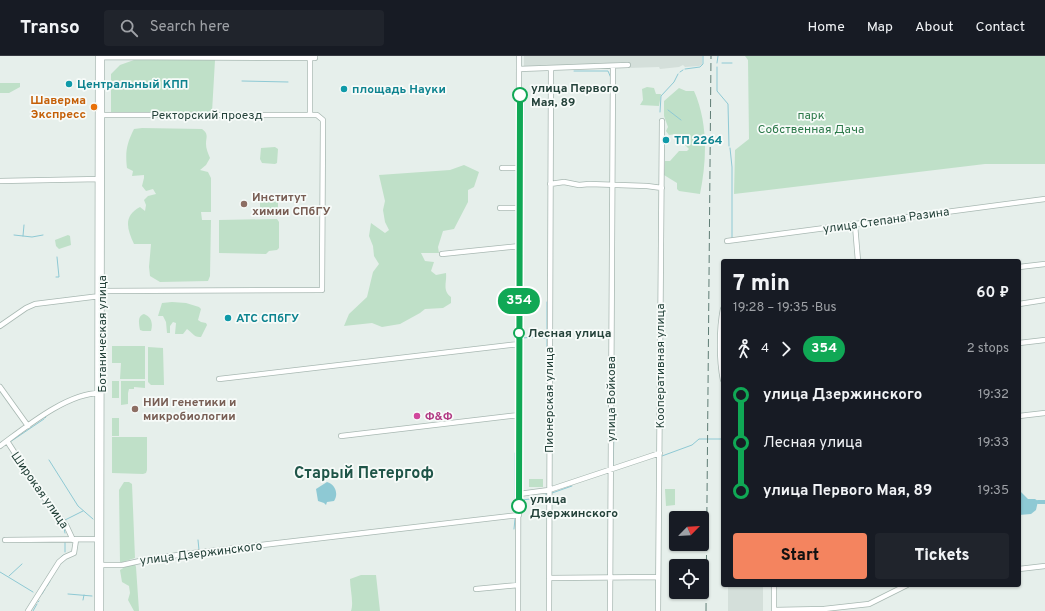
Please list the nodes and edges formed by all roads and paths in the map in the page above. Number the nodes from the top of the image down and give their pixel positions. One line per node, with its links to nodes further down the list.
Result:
1 (519, 56): 8 (street)
2 (100, 57): 4 (street); 9 (street, Ботаническая улица)
3 (316, 57): 4 (street)
4 (310, 58): 10 (street)
5 (628, 65): 6 (street)
6 (613, 66): 7 (street); 17 (street, улица Войкова)
7 (551, 68): 8 (street); 16 (street, Пионерская улица)
8 (519, 69): 13 (street)
9 (100, 115): 10 (street, Ректорский проезд); 14 (street, Ботаническая улица)
10 (310, 115): 29 (street, Ректорский проезд)
11 (662, 121): 18 (street, Кооперативная улица)
12 (502, 168): 13 (street)
13 (520, 168): 21 (street)
14 (100, 179): 15 (street); 29 (street, Ботаническая улица)
15 (0, 181)
16 (550, 184): 17 (street); 50 (street, Пионерская улица)
17 (612, 185): 18 (street); 49 (street, улица Войкова)
18 (662, 188): 48 (street, Кооперативная улица)
19 (1045, 198): 22 (street, улица Степана Разина)
20 (500, 208): 21 (street)
21 (520, 208): 24 (street)
22 (855, 225): 23 (street, улица Степана Разина); 26 (street)
23 (726, 241)
24 (520, 246): 25 (street); 36 (street)
25 (442, 254)
26 (858, 259)
27 (1045, 264): 28 (street)
28 (1021, 267)
29 (100, 293): 33 (street); 40 (street, Ботаническая улица)
30 (1045, 300): 31 (street)
31 (1021, 304)
32 (721, 325): 37 (street)
33 (0, 326)
34 (1045, 340): 35 (street)
35 (1021, 343)
36 (519, 344): 38 (street); 42 (street)
37 (721, 360)
38 (219, 379)
39 (0, 387): 44 (street)
40 (100, 393): 44 (street); 53 (street, Ботаническая улица)
41 (1045, 413): 43 (street)
42 (519, 415): 45 (street); 51 (street)
43 (1021, 416)
44 (28, 426): 47 (street)
45 (341, 436)
46 (0, 438): 47 (street, Широкая улица)
47 (3, 444): 55 (street, Широкая улица)
48 (660, 454): 49 (street); 60 (street, Кооперативная улица)
49 (611, 470): 50 (street); 59 (street, улица Войкова)
50 (549, 490): 51 (street); 61 (street, Пионерская улица)
51 (519, 494): 52 (street)
52 (519, 515): 56 (street, улица Дзержинского); 62 (street)
53 (99, 539): 55 (street); 56 (street, Ботаническая улица)
54 (5, 540): 55 (street)
55 (74, 540): 68 (street)
56 (99, 565): 69 (street, Ботаническая улица); 70 (street, Ботаническая улица)
57 (1045, 566): 58 (street)
58 (1021, 569)
59 (610, 577): 60 (street); 61 (street); 73 (street, улица Войкова)
60 (658, 577): 74 (street, Кооперативная улица)
61 (549, 578): 72 (street, Пионерская улица)
62 (518, 585): 66 (street); 71 (street)
63 (774, 587): 75 (street)
64 (895, 587): 67 (street)
65 (903, 587): 67 (street)
66 (476, 589)
67 (896, 591): 75 (street)
68 (28, 611)
69 (97, 611)
70 (101, 611)
71 (518, 611)
72 (548, 611)
73 (610, 611)
74 (658, 611)
75 (774, 611)

